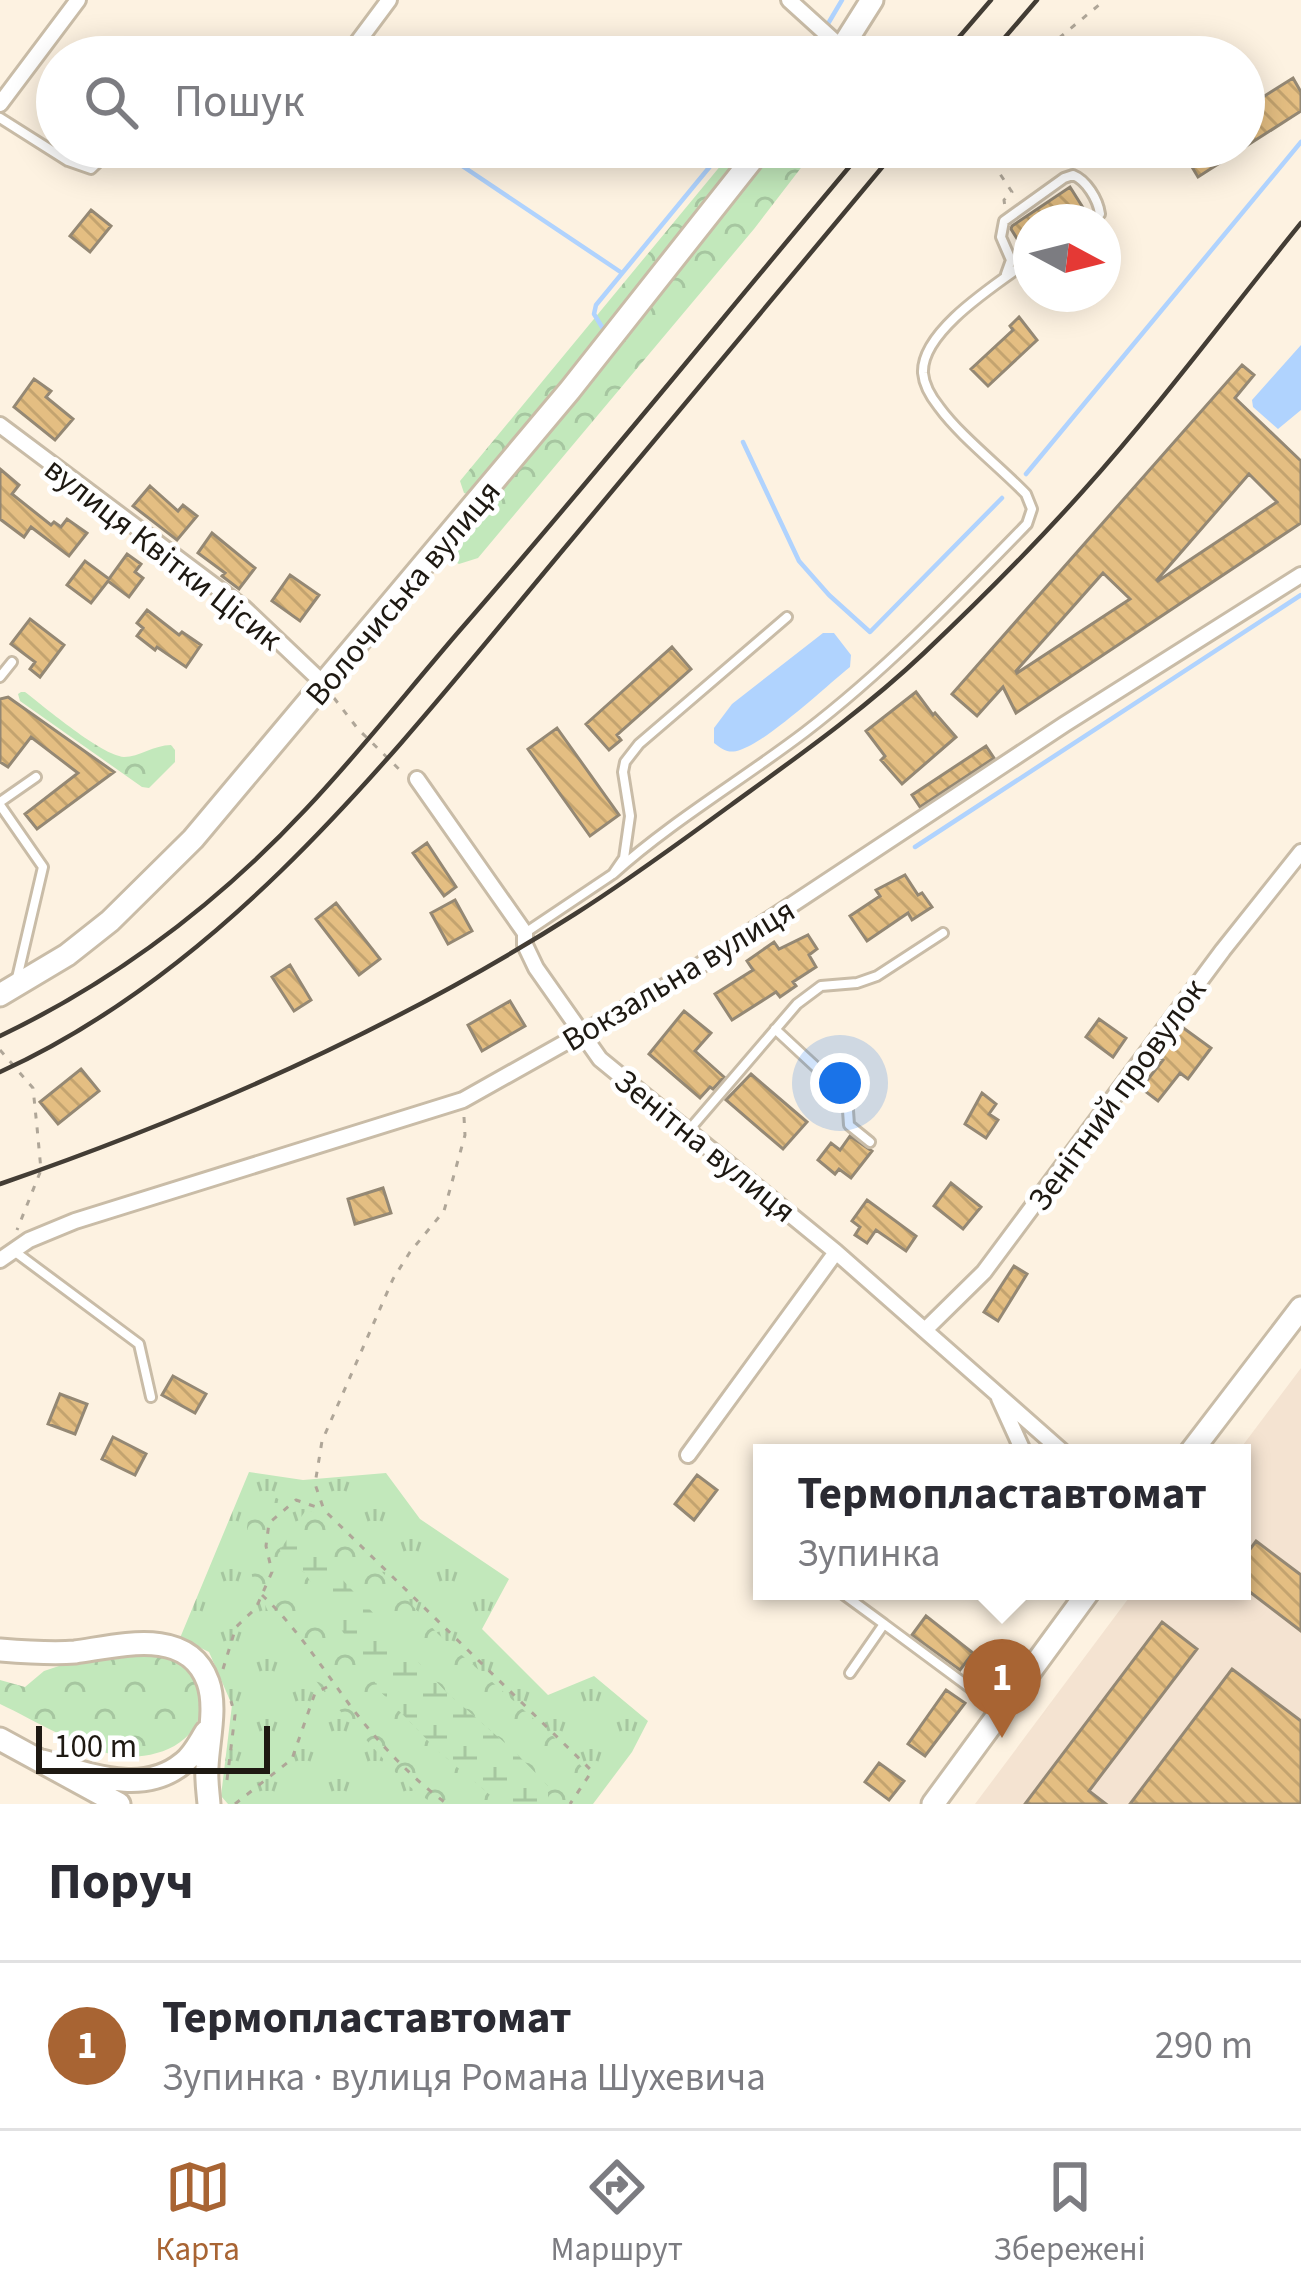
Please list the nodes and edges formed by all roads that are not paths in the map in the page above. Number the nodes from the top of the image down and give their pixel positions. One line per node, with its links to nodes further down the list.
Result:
1 (78, 0): 5 (street)
2 (389, 0): 6 (street)
3 (789, 0): 7 (street)
4 (872, 0): 8 (main road)
5 (51, 36)
6 (362, 36)
7 (824, 36)
8 (850, 36)
9 (36, 56): 10 (street)
10 (0, 104)
11 (0, 118): 12 (lane)
12 (36, 141)
13 (745, 168): 24 (main road, Волочиська вулиця)
14 (1028, 204): 15 (lane)
15 (1097, 204)
16 (1013, 215): 18 (lane)
17 (1013, 272): 18 (lane)
18 (1004, 279): 29 (lane)
19 (0, 425): 24 (street, вулиця Квітки Цісик)
20 (1301, 574): 34 (street, Вокзальна вулиця)
21 (787, 617): 29 (lane)
22 (12, 662): 23 (lane)
23 (0, 676)
24 (324, 684): 32 (main road, Волочиська вулиця)
25 (37, 777): 27 (lane)
26 (417, 779): 30 (street, Зенітна вулиця)
27 (0, 804): 32 (lane)
28 (1301, 852): 40 (street, Зенітний провулок)
29 (613, 874): 30 (lane)
30 (525, 933): 34 (street, Зенітна вулиця)
31 (943, 933): 33 (lane)
32 (8, 990)
33 (775, 1029): 35 (lane); 36 (lane)
34 (581, 1034): 35 (street, Зенітна вулиця); 38 (street, Вокзальна вулиця)
35 (688, 1131): 37 (street, Зенітна вулиця)
36 (870, 1142)
37 (836, 1252): 40 (street, Зенітна вулиця); 46 (street)
38 (6, 1255): 42 (lane)
39 (1301, 1308): 45 (main road)
40 (925, 1330): 41 (street, Зенітна вулиця)
41 (997, 1394): 43 (street); 44 (street, Зенітна вулиця)
42 (151, 1397)
43 (1020, 1444)
44 (1054, 1444)
45 (1197, 1444)
46 (688, 1455)
47 (851, 1600): 49 (lane)
48 (1078, 1600): 52 (main road)
49 (884, 1624): 51 (lane); 52 (lane)
50 (0, 1650): 53 (main road)
51 (850, 1673)
52 (1001, 1711): 59 (main road)
53 (210, 1727): 55 (main road); 57 (main road)
54 (0, 1739): 55 (main road)
55 (42, 1761): 56 (main road)
56 (93, 1796): 58 (main road)
57 (218, 1797)
58 (119, 1804)
59 (933, 1804)

